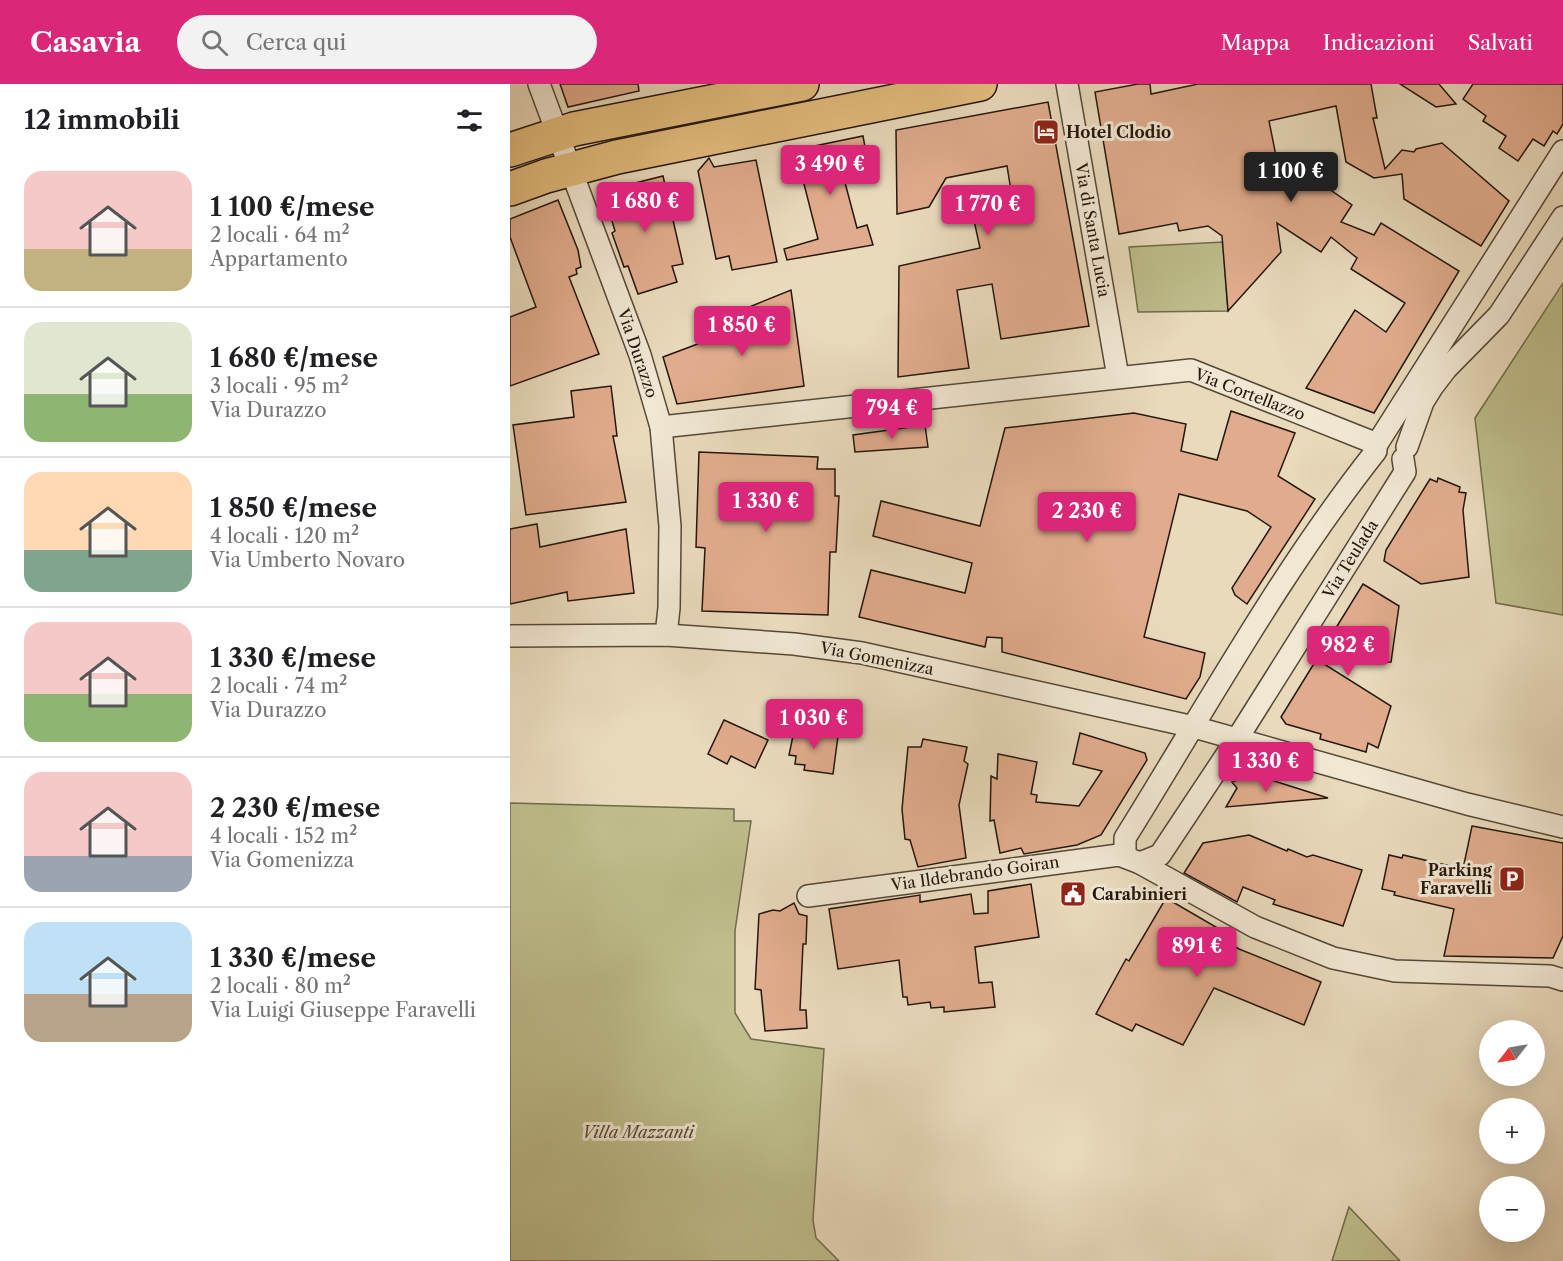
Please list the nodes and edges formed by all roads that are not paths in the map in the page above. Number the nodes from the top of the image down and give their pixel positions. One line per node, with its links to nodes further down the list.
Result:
1 (539, 84): 5 (street, Via Durazzo)
2 (802, 84): 5 (main road)
3 (980, 84): 8 (main road)
4 (1067, 84): 11 (street, Via di Santa Lucia)
5 (557, 133): 6 (main road); 8 (street, Via Durazzo)
6 (510, 150)
7 (1563, 151): 13 (street)
8 (571, 169): 9 (main road); 12 (street, Via Durazzo)
9 (510, 189)
10 (1563, 217): 14 (street, Via Teulada)
11 (1118, 377): 12 (street, Via Cortellazzo); 13 (street, Via Cortellazzo)
12 (661, 427): 15 (street, Via Durazzo)
13 (1378, 443): 14 (street, Via Cortellazzo); 17 (street)
14 (1405, 454): 18 (street, Via Teulada)
15 (666, 635): 16 (street, Via Gomenizza); 17 (street, Via Gomenizza)
16 (510, 636)
17 (1194, 727): 18 (street, Via Gomenizza); 20 (street)
18 (1237, 739): 19 (street, Via Gomenizza); 20 (street, Via Teulada)
19 (1563, 827)
20 (1133, 860): 21 (street, Via Ildebrando Goiran); 22 (street)
21 (808, 896)
22 (1563, 980)

